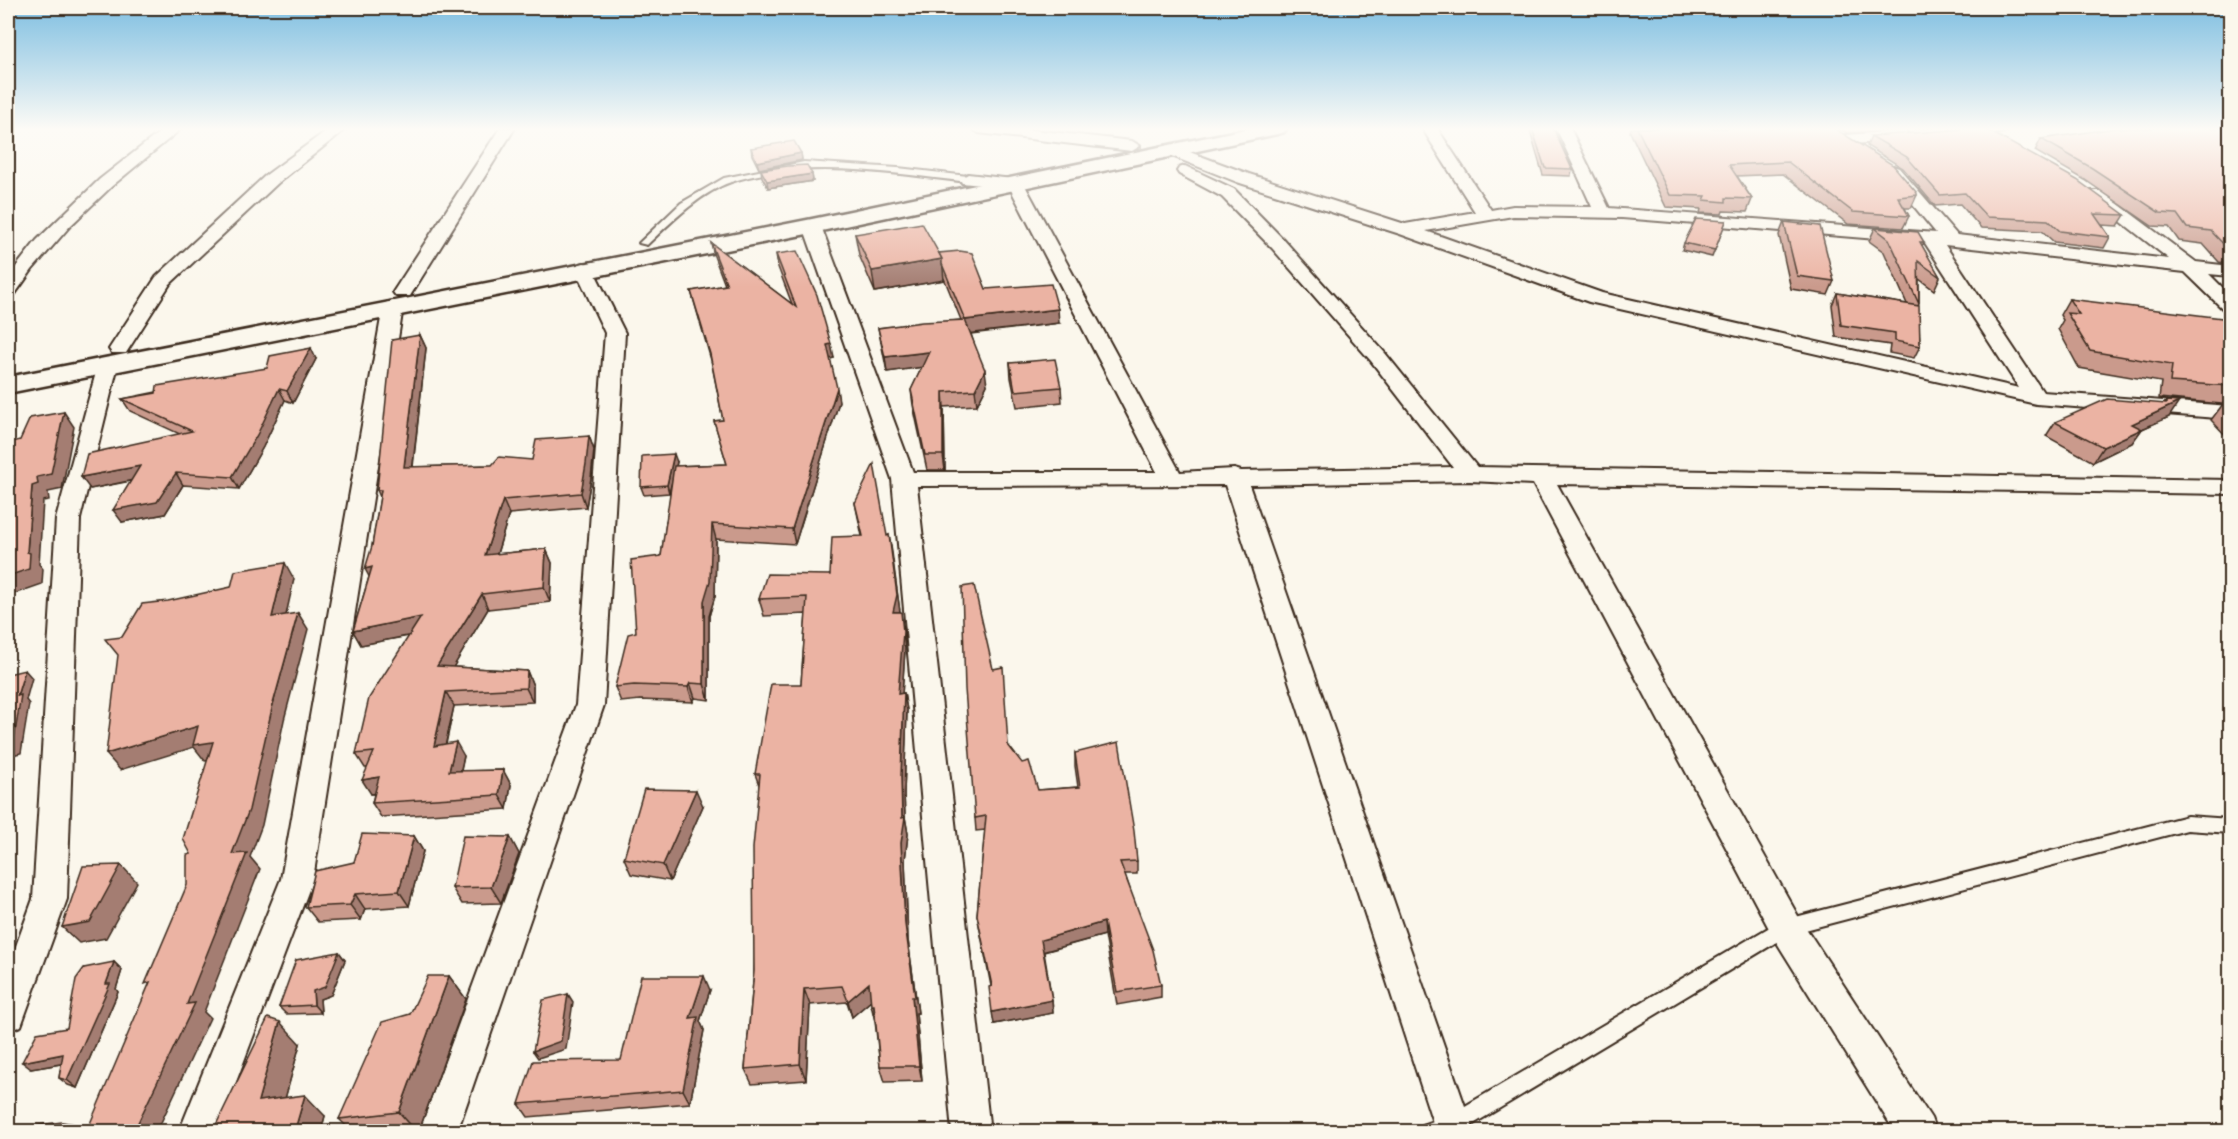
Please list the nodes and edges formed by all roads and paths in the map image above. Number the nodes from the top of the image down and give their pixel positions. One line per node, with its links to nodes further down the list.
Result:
1 (106, 181): 25 (street)
2 (270, 181): 28 (street)
3 (473, 181): 26 (street)
4 (725, 181): 21 (lane)
5 (957, 181): 21 (main road)
6 (989, 181): 13 (street)
7 (1027, 181): 13 (main road)
8 (1206, 181): 33 (street)
9 (1253, 181): 18 (street)
10 (1464, 181): 16 (street)
11 (1588, 181): 15 (street)
12 (1903, 181): 20 (street)
13 (1016, 184): 17 (main road); 37 (street)
14 (2076, 184): 22 (street)
15 (1603, 213): 16 (street); 19 (street)
16 (1486, 216): 18 (street)
17 (812, 226): 23 (main road); 36 (street)
18 (1406, 230): 31 (street)
19 (1931, 238): 20 (street); 31 (street)
20 (1951, 240): 22 (street)
21 (644, 243): 26 (main road)
22 (2190, 266): 24 (street); 27 (street)
23 (584, 269): 26 (main road); 44 (street)
24 (2230, 271)
25 (8, 290)
26 (398, 300): 28 (main road); 43 (street)
27 (2230, 304)
28 (114, 357): 29 (main road); 30 (main road); 41 (street)
29 (8, 371)
30 (8, 385)
31 (2036, 398): 32 (street)
32 (2230, 413)
33 (1470, 474): 34 (street); 35 (street)
34 (1234, 476): 37 (street); 42 (street)
35 (1541, 477): 38 (street); 40 (street)
36 (904, 479): 37 (street); 45 (street)
37 (1173, 479)
38 (2230, 487)
39 (2230, 826): 40 (lane)
40 (1786, 927): 42 (lane); 46 (street)
41 (8, 1014)
42 (1446, 1129)
43 (198, 1131)
44 (438, 1131)
45 (971, 1131)
46 (1917, 1131)

